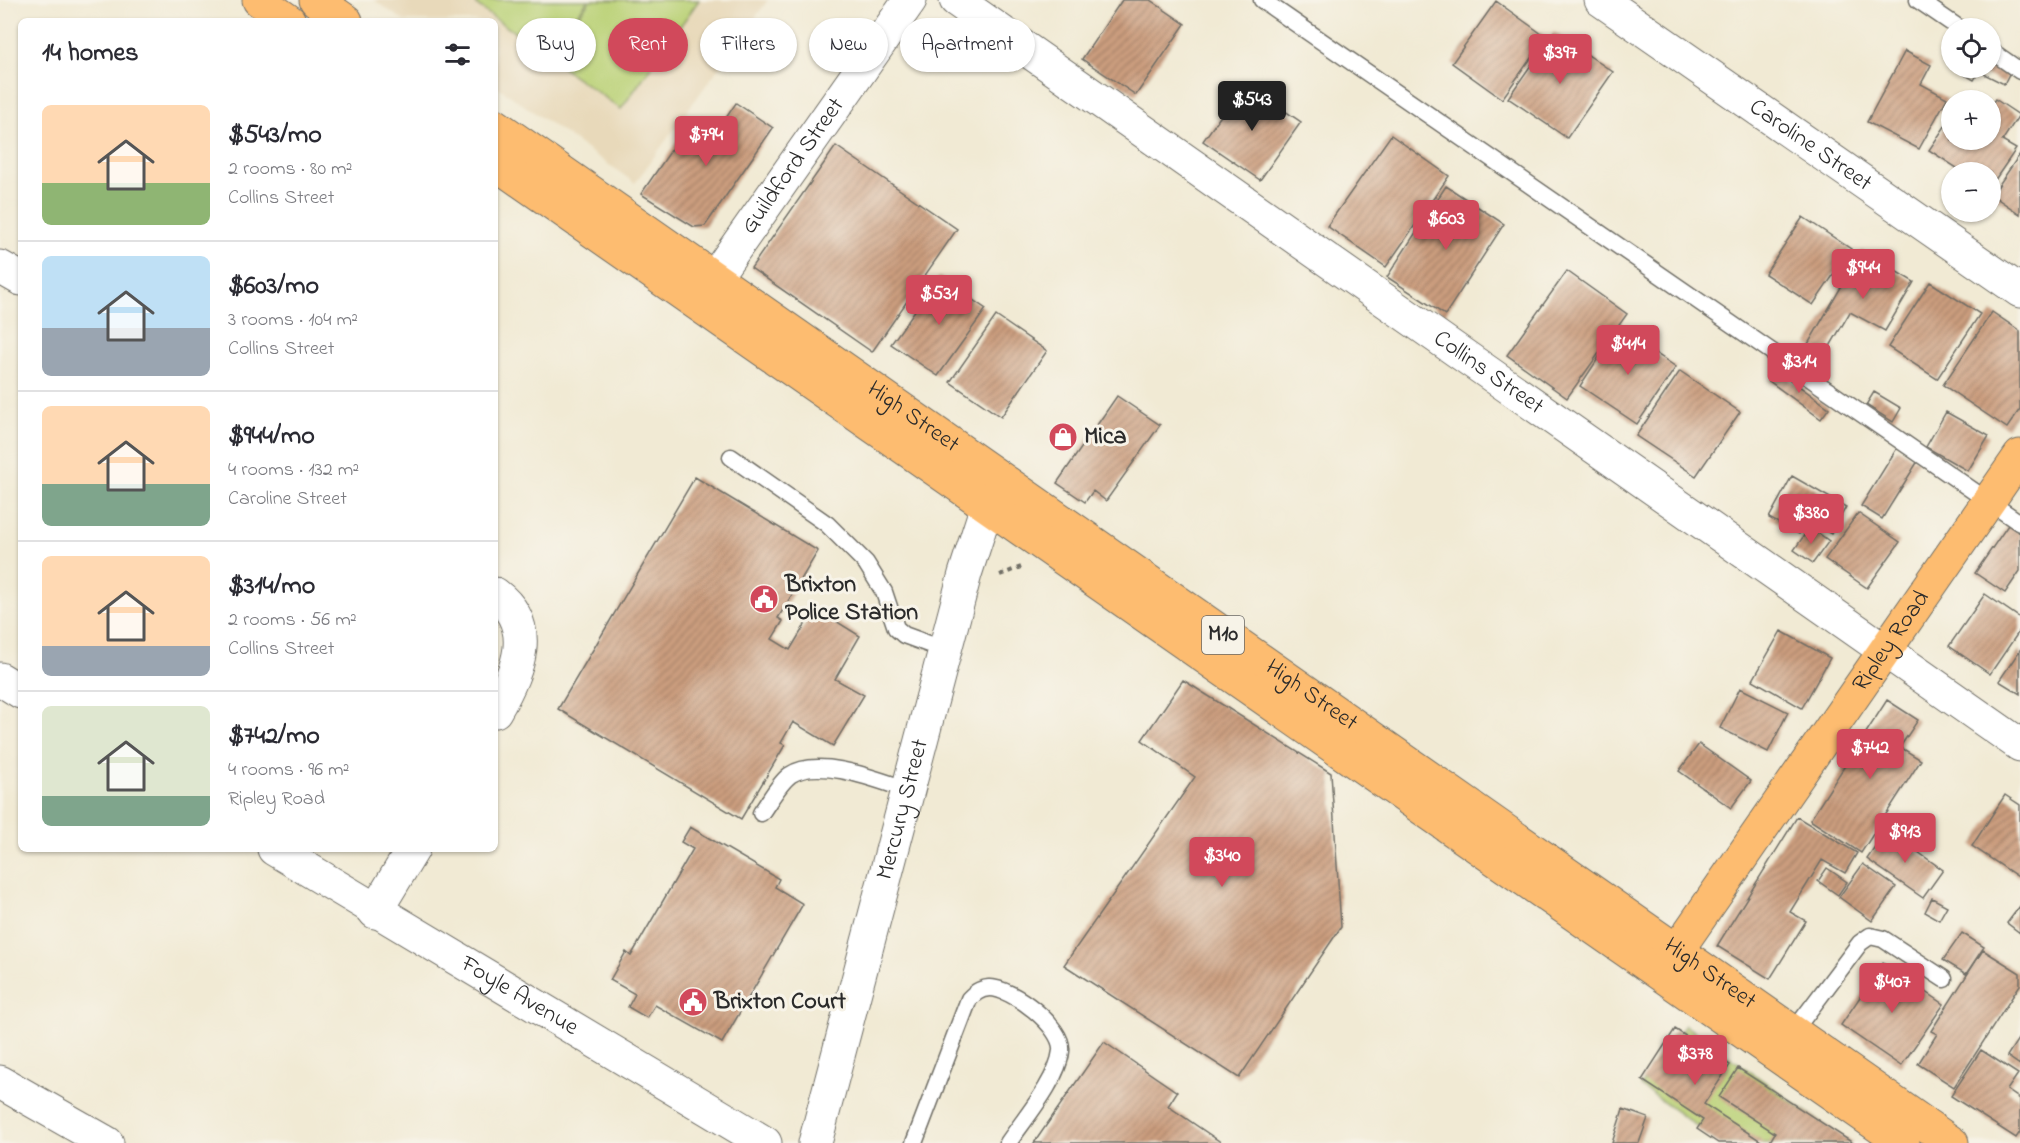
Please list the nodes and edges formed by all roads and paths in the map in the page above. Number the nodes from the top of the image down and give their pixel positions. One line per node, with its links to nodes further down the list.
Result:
1 (259, 0): 8 (main road)
2 (316, 0): 9 (main road)
3 (910, 0): 17 (street, Guildford Street)
4 (956, 0): 28 (street, Collins Street)
5 (1262, 0): 22 (lane)
6 (1601, 0): 18 (street, Caroline Street)
7 (1918, 0): 10 (lane)
8 (285, 18)
9 (342, 18)
10 (1944, 18)
11 (2001, 58): 12 (lane)
12 (2020, 71)
13 (498, 126): 17 (main road, High Street / M10)
14 (498, 165): 17 (main road, High Street / M10)
15 (0, 267): 16 (street)
16 (18, 277)
17 (706, 289): 21 (main road, High Street / M10)
18 (2020, 291)
19 (2020, 456): 22 (main road, Ripley Road)
20 (731, 458): 27 (lane)
21 (991, 491): 27 (street, Mercury Street); 38 (main road, High Street / M10)
22 (1990, 502): 23 (lane); 28 (main road, Ripley Road)
23 (2020, 523)
24 (1031, 562): 25 (path)
25 (999, 575)
26 (498, 597): 31 (street)
27 (945, 650): 33 (street, Mercury Street)
28 (1885, 650): 32 (street, Collins Street); 38 (main road, Ripley Road)
29 (0, 679): 30 (street)
30 (18, 690)
31 (498, 706)
32 (2020, 745)
33 (908, 790): 34 (lane); 44 (street, Mercury Street)
34 (761, 813)
35 (279, 852): 37 (street, Foyle Avenue)
36 (411, 852): 37 (street)
37 (375, 912): 43 (street, Foyle Avenue)
38 (1669, 962): 40 (main road, High Street / M10); 47 (main road, High Street / M10)
39 (1944, 979): 40 (lane)
40 (1793, 1032): 48 (main road, High Street / M10)
41 (0, 1082): 42 (street)
42 (107, 1143)
43 (765, 1143)
44 (815, 1143)
45 (914, 1143): 46 (lane)
46 (1008, 1143)
47 (1903, 1143)
48 (1952, 1143)

